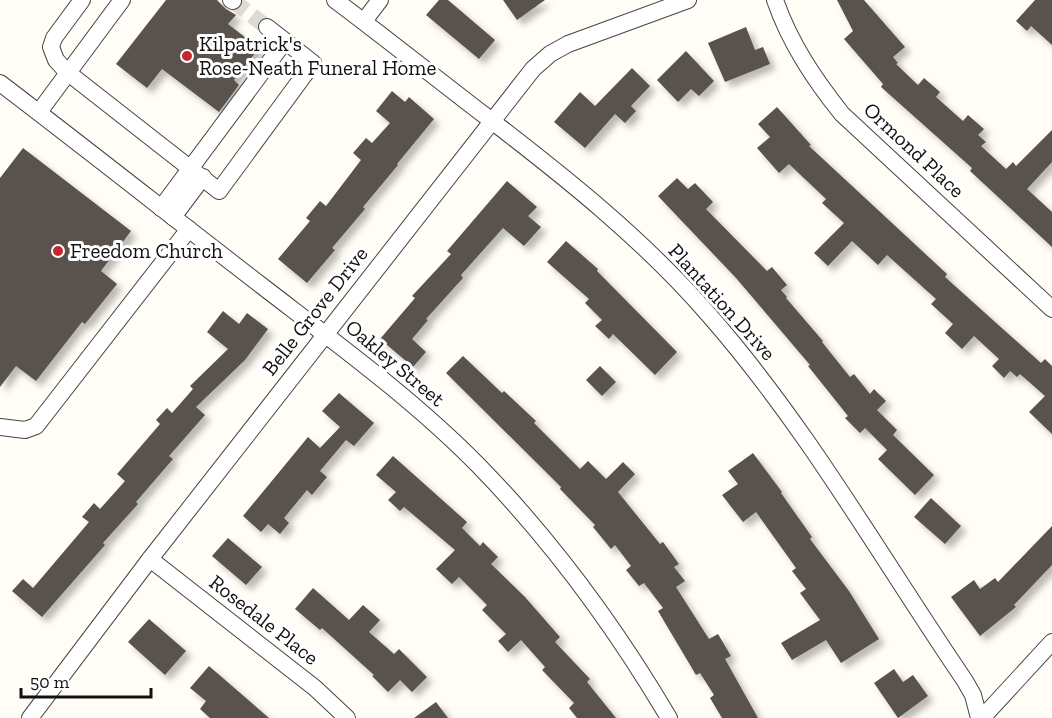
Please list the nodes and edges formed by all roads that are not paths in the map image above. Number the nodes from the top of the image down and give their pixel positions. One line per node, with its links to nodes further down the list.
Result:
1 (82, 0): 10 (street)
2 (122, 0): 10 (street)
3 (335, 0): 7 (street, Plantation Drive)
4 (380, 0): 7 (street)
5 (688, 0): 13 (street, Belle Grove Drive)
6 (775, 0): 17 (street, Ormond Place)
7 (364, 21): 13 (street, Plantation Drive)
8 (267, 27): 9 (street)
9 (285, 41): 14 (street); 14 (street)
10 (67, 72): 12 (street); 14 (street)
11 (0, 83): 12 (street, Oakley Street)
12 (39, 112): 15 (street, Oakley Street)
13 (492, 120): 18 (street, Belle Grove Drive); 25 (street, Plantation Drive)
14 (197, 172): 15 (street)
15 (167, 213): 16 (street, Oakley Street)
16 (189, 229): 18 (street, Oakley Street); 19 (street)
17 (1052, 309)
18 (326, 335): 20 (street, Belle Grove Drive); 24 (street, Oakley Street)
19 (0, 427)
20 (150, 559): 22 (street, Belle Grove Drive); 23 (street, Rosedale Place)
21 (1052, 642): 25 (street)
22 (30, 718)
23 (347, 718)
24 (669, 718)
25 (981, 718)

